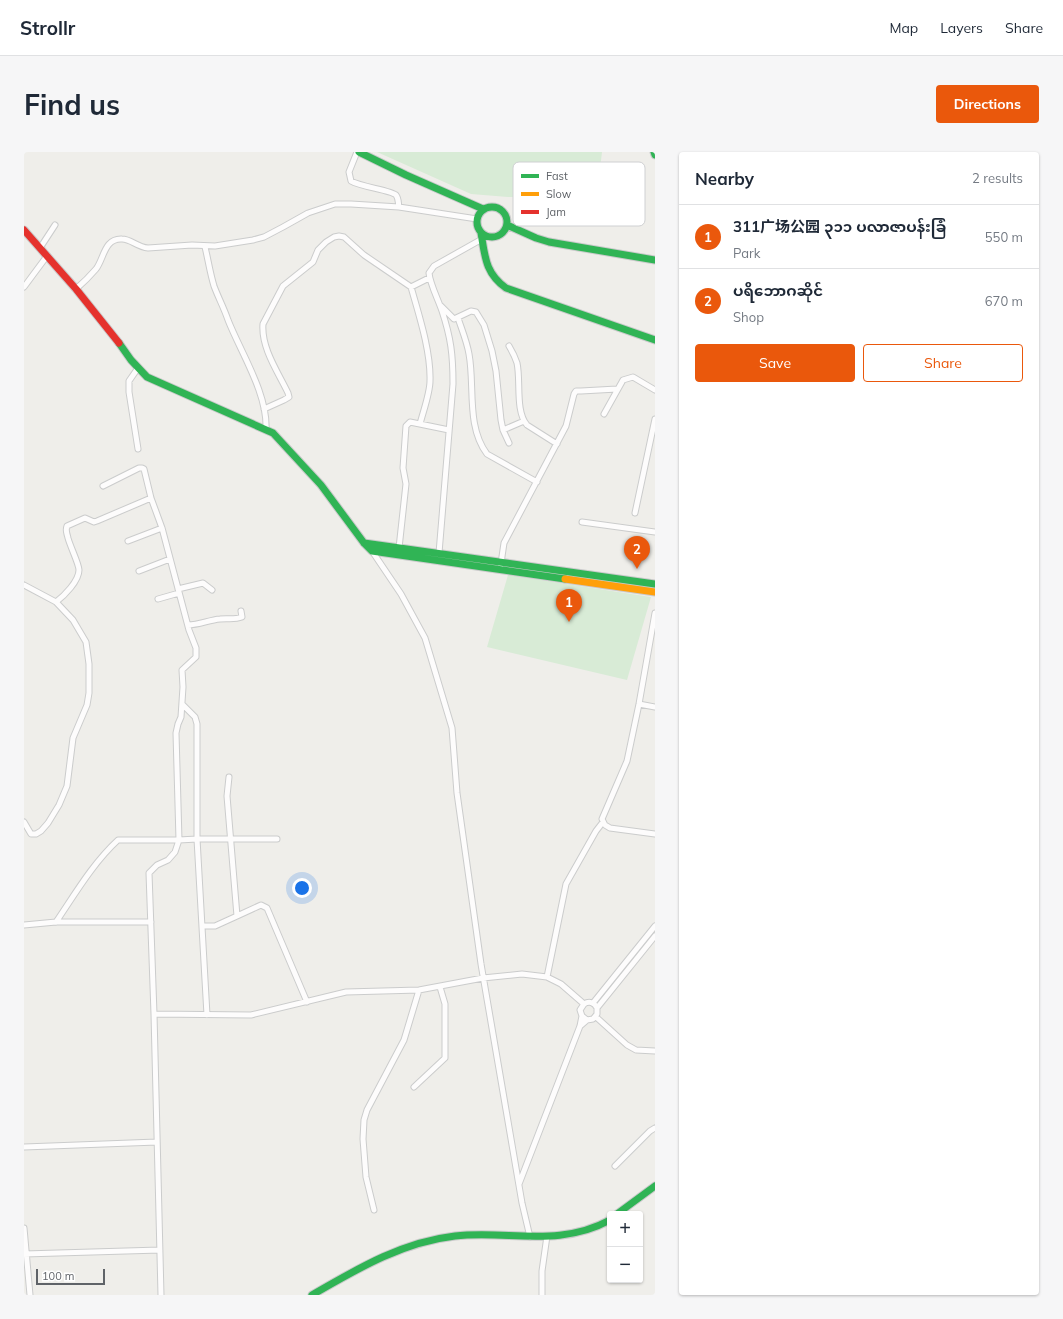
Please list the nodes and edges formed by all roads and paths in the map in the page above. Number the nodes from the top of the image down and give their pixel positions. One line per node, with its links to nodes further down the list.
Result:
1 (358, 152): 2 (street); 3 (main road)
2 (398, 207): 4 (street); 9 (street)
3 (483, 209): 4 (main road); 6 (main road)
4 (477, 219): 8 (main road)
5 (55, 225): 10 (street)
6 (507, 225): 8 (main road); 12 (main road)
7 (24, 230): 10 (main road)
8 (482, 236): 13 (street); 19 (main road)
9 (205, 246): 16 (street); 24 (street)
10 (40, 248): 11 (main road)
11 (47, 256): 15 (street); 16 (main road)
12 (655, 260)
13 (429, 278): 14 (street); 17 (street)
14 (411, 286): 24 (street); 28 (street)
15 (24, 287)
16 (76, 289): 21 (main road)
17 (440, 306): 18 (street); 30 (street)
18 (458, 318): 31 (street); 35 (street)
19 (655, 340)
20 (509, 346): 27 (street)
21 (138, 368): 29 (main road); 34 (street)
22 (618, 389): 23 (street); 25 (street); 33 (street)
23 (655, 390)
24 (264, 409): 29 (street)
25 (604, 414)
26 (655, 419): 38 (street)
27 (524, 421): 31 (street); 33 (street)
28 (420, 424): 30 (street); 44 (street)
29 (266, 430): 43 (main road)
30 (449, 430): 46 (street)
31 (503, 430): 32 (street)
32 (509, 443)
33 (557, 444): 35 (street)
34 (138, 449)
35 (537, 482): 48 (street)
36 (103, 486): 37 (street)
37 (151, 498): 40 (street); 61 (street)
38 (635, 513)
39 (582, 522): 41 (street)
40 (162, 528): 42 (street); 47 (street)
41 (655, 532)
42 (128, 541)
43 (364, 543): 44 (main road); 45 (main road)
44 (399, 548): 46 (main road)
45 (372, 551): 51 (main road); 85 (street)
46 (439, 553): 48 (main road)
47 (170, 559): 50 (street); 58 (street)
48 (501, 562): 49 (main road); 51 (street)
49 (548, 568): 52 (main road); 53 (main road)
50 (139, 570)
51 (500, 570): 53 (main road)
52 (595, 575): 54 (main road); 55 (main road)
53 (547, 576): 54 (main road)
54 (594, 583): 59 (main road)
55 (655, 584)
56 (24, 585): 61 (street)
57 (212, 590): 58 (street)
58 (179, 591): 60 (street); 64 (street)
59 (655, 592)
60 (158, 599)
61 (56, 602): 69 (street)
62 (241, 611): 64 (street)
63 (655, 613): 66 (street)
64 (188, 625): 65 (street)
65 (182, 704): 72 (street); 74 (street)
66 (639, 704): 67 (street); 70 (street)
67 (655, 707)
68 (229, 777): 75 (street)
69 (24, 822)
70 (603, 822): 71 (street); 84 (street)
71 (655, 834)
72 (197, 839): 74 (street); 75 (street); 80 (street)
73 (277, 839): 75 (street)
74 (179, 840): 77 (street); 78 (street)
75 (230, 840): 76 (street)
76 (237, 916): 80 (street); 88 (street)
77 (56, 922): 78 (street); 79 (street)
78 (151, 922): 92 (street)
79 (24, 924)
80 (202, 926): 93 (street)
81 (655, 926): 83 (street)
82 (655, 936): 83 (street)
83 (627, 965): 89 (street); 91 (street)
84 (547, 977): 85 (street); 90 (street)
85 (483, 978): 86 (street); 104 (street)
86 (440, 987): 87 (street); 99 (street)
87 (420, 990): 88 (street); 106 (street)
88 (307, 1002): 93 (street)
89 (593, 1003): 90 (street); 91 (street)
90 (584, 1004): 94 (street)
91 (597, 1008): 95 (street)
92 (154, 1014): 93 (street); 101 (street)
93 (207, 1014)
94 (582, 1016): 96 (street); 97 (street)
95 (596, 1017): 96 (street); 98 (street)
96 (587, 1020): 97 (street)
97 (580, 1026): 104 (street)
98 (655, 1052)
99 (414, 1087)
100 (655, 1128): 103 (street)
101 (157, 1142): 102 (street); 112 (street)
102 (24, 1147)
103 (615, 1166)
104 (519, 1184): 111 (street)
105 (655, 1186): 107 (main road)
106 (374, 1210)
107 (621, 1211)
108 (607, 1222): 110 (main road)
109 (24, 1228): 113 (street)
110 (547, 1236): 111 (main road); 117 (street)
111 (530, 1237): 116 (main road)
112 (160, 1250): 113 (street); 115 (street)
113 (25, 1254): 114 (street)
114 (30, 1295)
115 (161, 1295)
116 (312, 1295)
117 (542, 1295)

